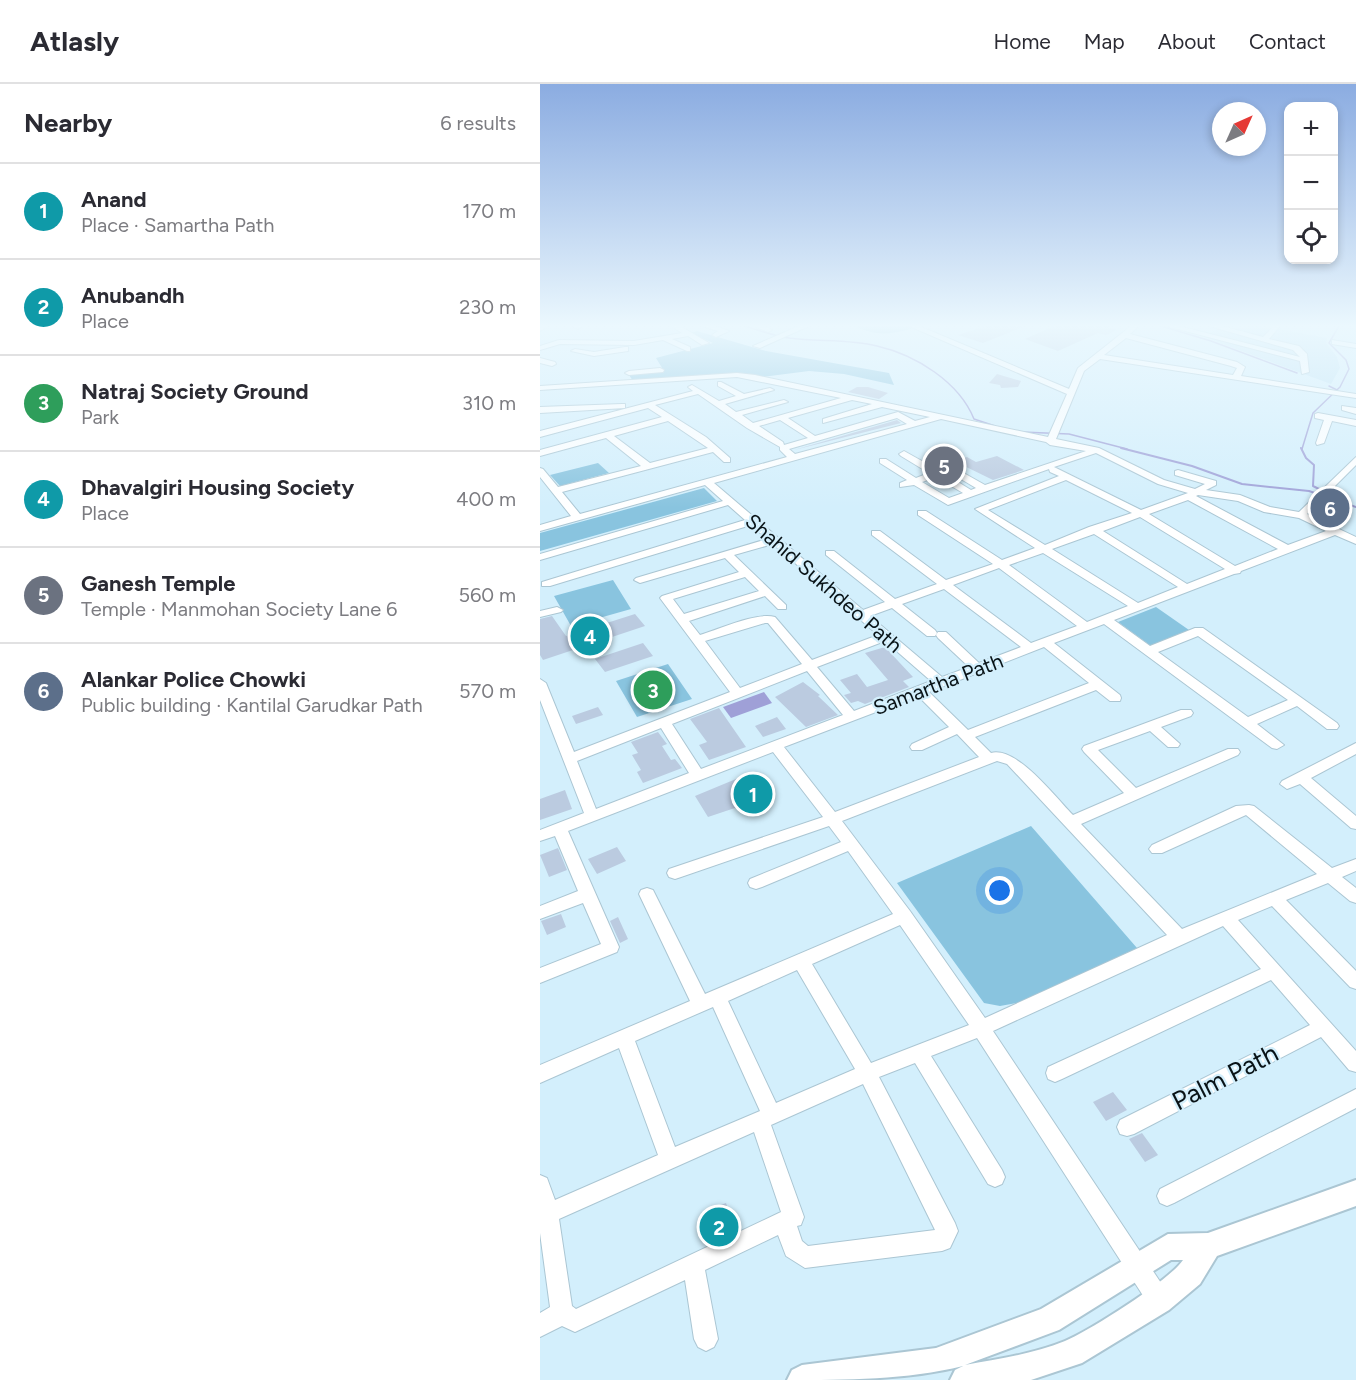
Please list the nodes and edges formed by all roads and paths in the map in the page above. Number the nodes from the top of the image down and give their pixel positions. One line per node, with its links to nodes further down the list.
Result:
1 (563, 386): 8 (street)
2 (691, 386): 10 (street)
3 (725, 386): 13 (street)
4 (794, 386): 14 (street)
5 (1057, 386): 11 (street)
6 (1073, 386): 11 (street)
7 (1295, 386): 12 (street)
8 (540, 388)
9 (770, 390): 13 (street)
10 (698, 392): 16 (street); 18 (street)
11 (1070, 392): 37 (street)
12 (1356, 396)
13 (743, 397): 16 (street)
14 (852, 398): 17 (street); 21 (street)
15 (784, 402): 23 (street)
16 (717, 404): 23 (street)
17 (884, 404): 26 (street); 29 (street)
18 (649, 405): 20 (street); 27 (street); 34 (street)
19 (1345, 408): 22 (street)
20 (540, 410)
21 (808, 410): 25 (street); 29 (street)
22 (1356, 411)
23 (733, 415): 32 (street)
24 (1318, 416): 28 (street)
25 (780, 417): 32 (street); 36 (street)
26 (940, 417): 31 (street); 37 (street)
27 (669, 418): 35 (street); 40 (street)
28 (1329, 418): 30 (street); 38 (street)
29 (826, 421): 33 (street)
30 (1356, 423)
31 (915, 424): 44 (street); 44 (street)
32 (750, 426): 39 (street)
33 (838, 428)
34 (540, 434)
35 (608, 435): 42 (street); 50 (street)
36 (811, 436)
37 (1053, 436): 41 (street)
38 (1320, 443)
39 (780, 444)
40 (715, 449): 46 (street); 50 (street)
41 (1096, 450): 59 (street); 62 (street)
42 (540, 453)
43 (904, 454): 53 (street)
44 (794, 458): 57 (street)
45 (894, 458): 55 (street)
46 (727, 460)
47 (1356, 460): 68 (street)
48 (883, 461): 58 (street)
49 (872, 465): 58 (street)
50 (649, 467): 60 (street)
51 (1053, 470): 56 (street)
52 (540, 471): 60 (street)
53 (937, 473): 55 (street); 59 (street); 61 (street)
54 (1178, 473): 62 (street)
55 (927, 477): 58 (street); 63 (street)
56 (1066, 477): 66 (street); 77 (street)
57 (707, 482): 64 (street, Shahid Sukhdeo Path); 69 (street)
58 (908, 483): 63 (street); 65 (street)
59 (984, 488): 61 (street)
60 (556, 491): 69 (street)
61 (972, 494): 63 (street)
62 (1193, 494): 66 (street); 68 (street); 78 (street)
63 (960, 498)
64 (729, 502): 70 (street, Shahid Sukhdeo Path); 81 (street)
65 (938, 507)
66 (1138, 512): 72 (street); 83 (street)
67 (922, 513): 82 (street)
68 (1301, 515): 73 (street)
69 (578, 518): 71 (street)
70 (752, 521): 75 (street, Shahid Sukhdeo Path); 87 (street)
71 (540, 528)
72 (1093, 529): 77 (street); 88 (street)
73 (1335, 531): 76 (street); 78 (street, Samartha Path)
74 (876, 533): 86 (street)
75 (774, 540): 80 (street); 95 (street, Shahid Sukhdeo Path)
76 (1356, 541)
77 (1044, 547): 82 (street); 91 (street)
78 (1288, 550): 83 (street, Samartha Path)
79 (830, 553): 90 (street)
80 (727, 554): 84 (street); 85 (street)
81 (540, 557)
82 (999, 563): 86 (street); 98 (street)
83 (1236, 571): 88 (street, Samartha Path)
84 (747, 573): 89 (street); 96 (street)
85 (640, 580)
86 (944, 583): 90 (street); 102 (street)
87 (546, 584)
88 (1188, 589): 91 (street, Samartha Path)
89 (767, 592): 92 (street); 96 (street)
90 (892, 603): 95 (street); 105 (street)
91 (1137, 607): 97 (street, Samartha Path)
92 (782, 608)
93 (557, 610): 94 (street)
94 (540, 614)
95 (861, 615): 99 (street, Shahid Sukhdeo Path)
96 (682, 619): 100 (street)
97 (1106, 619): 98 (street, Samartha Path); 103 (street)
98 (1086, 627): 101 (street, Samartha Path)
99 (886, 636): 104 (street); 107 (street, Shahid Sukhdeo Path)
100 (697, 640): 104 (street); 110 (street)
101 (1046, 643): 102 (street, Samartha Path); 108 (street)
102 (1031, 649): 105 (street, Samartha Path)
103 (1150, 651): 113 (street); 117 (street)
104 (810, 665): 110 (street); 115 (street)
105 (979, 669): 107 (street, Samartha Path)
106 (540, 683): 112 (street)
107 (941, 683): 109 (street, Samartha Path)
108 (1099, 684): 111 (street); 120 (street)
109 (921, 691): 115 (street, Samartha Path); 120 (street)
110 (737, 693): 116 (street)
111 (1115, 698)
112 (543, 701): 127 (street)
113 (1298, 701): 117 (street); 119 (street)
114 (1186, 713): 118 (street)
115 (852, 717): 123 (street, Samartha Path)
116 (663, 721): 127 (street); 129 (street)
117 (1247, 723): 122 (street)
118 (1152, 726): 121 (street); 132 (street)
119 (1332, 726)
120 (963, 732): 124 (street); 128 (street)
121 (1173, 744)
122 (1277, 745)
123 (776, 746): 129 (street, Samartha Path); 134 (street)
124 (917, 747)
125 (1356, 748): 130 (street)
126 (1233, 752): 132 (street)
127 (569, 759): 133 (street)
128 (989, 759): 134 (street); 135 (street)
129 (698, 776): 133 (street, Samartha Path)
130 (1301, 777): 131 (street); 136 (street)
131 (1287, 784)
132 (1134, 795): 135 (street)
133 (592, 816): 137 (street, Samartha Path)
134 (833, 819): 139 (street); 142 (street)
135 (1069, 823): 152 (street)
136 (1356, 824)
137 (559, 829): 138 (street, Samartha Path); 145 (street)
138 (540, 836)
139 (851, 844): 144 (street); 150 (street)
140 (1157, 849): 143 (street)
141 (1356, 865): 143 (street)
142 (675, 873)
143 (1332, 875): 147 (street); 148 (street)
144 (756, 883)
145 (588, 894): 149 (street); 155 (street)
146 (647, 894): 157 (street)
147 (1356, 897)
148 (1275, 899): 151 (street); 156 (street)
149 (540, 913)
150 (904, 916): 153 (street); 159 (street)
151 (1226, 918): 152 (street); 154 (street)
152 (1179, 937): 159 (street)
153 (801, 961): 157 (street); 163 (street)
154 (1273, 971): 158 (street); 164 (street)
155 (540, 976)
156 (1356, 982)
157 (709, 1001): 160 (street); 167 (street)
158 (1323, 1027): 162 (street); 169 (street, Palm Path)
159 (981, 1028): 161 (street); 179 (street)
160 (624, 1038): 165 (street); 170 (street)
161 (919, 1053): 163 (street); 171 (street)
162 (1356, 1064)
163 (867, 1073): 167 (street); 176 (street)
164 (1054, 1073)
165 (540, 1074)
166 (1356, 1098): 174 (street)
167 (772, 1115): 168 (street)
168 (752, 1124): 170 (street); 176 (street)
169 (1127, 1127)
170 (670, 1160): 175 (street)
171 (995, 1177)
172 (540, 1185): 175 (street)
173 (1356, 1193): 177 (main road)
174 (1167, 1196)
175 (544, 1215): 181 (street)
176 (784, 1221): 178 (street)
177 (1208, 1246): 179 (main road); 180 (main road)
178 (693, 1264): 181 (street); 183 (street)
179 (1138, 1267): 180 (street); 184 (main road)
180 (1159, 1300): 185 (main road)
181 (562, 1313): 182 (street)
182 (540, 1326)
183 (706, 1340)
184 (802, 1380)
185 (965, 1380)

